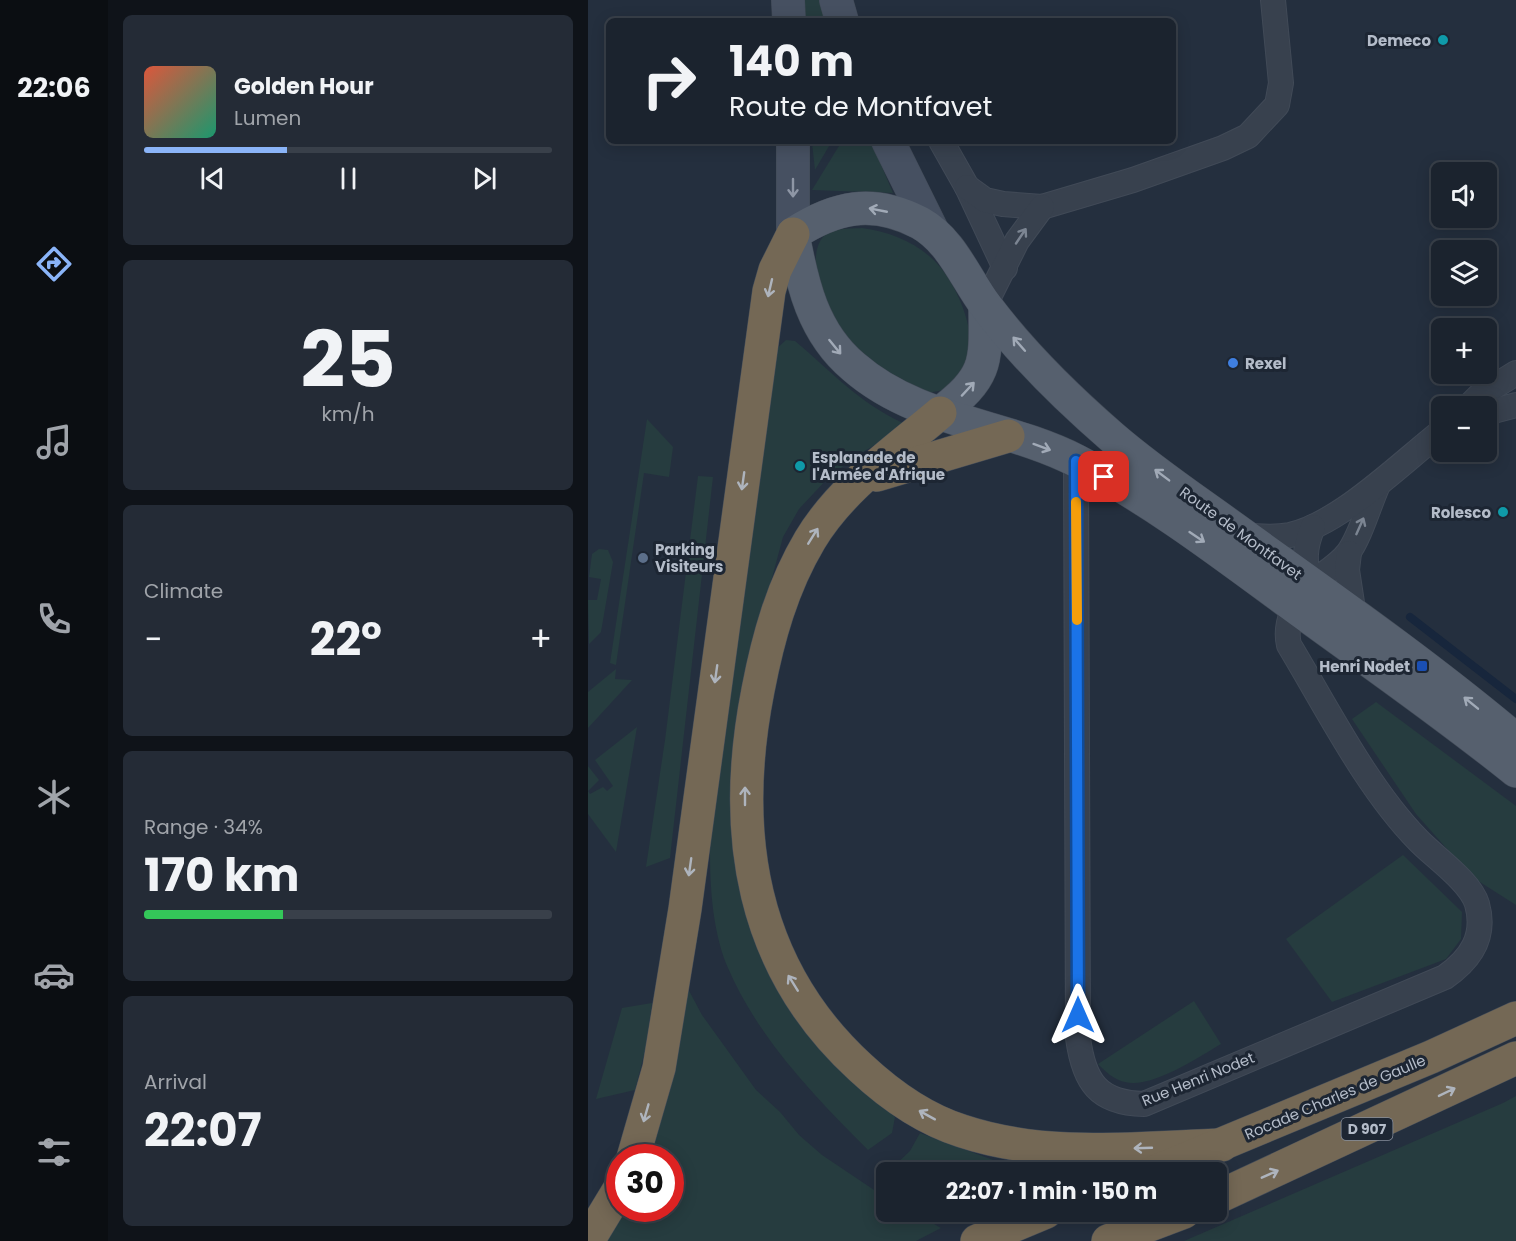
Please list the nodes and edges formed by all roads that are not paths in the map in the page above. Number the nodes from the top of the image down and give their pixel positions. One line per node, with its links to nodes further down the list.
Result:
1 (788, 0): 4 (main road)
2 (836, 0): 5 (main road)
3 (1273, 0): 10 (street)
4 (789, 18)
5 (842, 18)
6 (793, 144): 12 (main road, one-way to 12)
7 (889, 144): 11 (main road)
8 (943, 144): 9 (street)
9 (967, 187): 10 (street); 13 (street)
10 (1042, 207): 13 (street, one-way to 10)
11 (932, 230): 12 (main road, one-way to 12); 14 (main road)
12 (793, 234): 19 (main road, one-way to 19); 34 (highway, one-way to 34)
13 (1005, 268): 14 (street)
14 (985, 305): 19 (main road, one-way to 14); 26 (main road, Route de Montfavet, one-way to 14)
15 (1516, 373): 16 (street)
16 (1479, 396)
17 (1516, 405): 18 (street)
18 (1497, 410)
19 (940, 413): 20 (main road, Route de Montfavet); 23 (highway)
20 (1008, 436): 22 (main road, Route de Montfavet, one-way to 22); 23 (highway)
21 (1431, 440): 24 (street)
22 (1076, 461): 28 (main road, Route de Montfavet, one-way to 28); 28 (street, Rue Henri Nodet)
23 (861, 480): 35 (highway, one-way to 23)
24 (1378, 485): 25 (street); 27 (street, one-way to 24)
25 (1313, 527): 26 (street); 28 (street, Rue Henri Nodet)
26 (1244, 535): 28 (main road, Route de Montfavet)
27 (1349, 552): 28 (street); 29 (street)
28 (1303, 596): 29 (main road, Route de Montfavet); 31 (main road, Route de Montfavet)
29 (1354, 616): 30 (main road, Route de Montfavet, one-way to 29)
30 (1516, 740)
31 (1516, 771)
32 (1516, 1018): 35 (highway, Rocade Charles de Gaulle / D 907)
33 (1516, 1058): 37 (highway, D 907, one-way to 33)
34 (637, 1144)
35 (1222, 1144): 36 (highway, Rocade Charles de Gaulle / D 907)
36 (1179, 1162)
37 (1227, 1193)
38 (606, 1211): 42 (highway)
39 (1022, 1222): 43 (highway)
40 (1158, 1222): 44 (highway)
41 (1167, 1222): 45 (highway)
42 (588, 1241)
43 (977, 1241)
44 (1108, 1241)
45 (1134, 1241)

